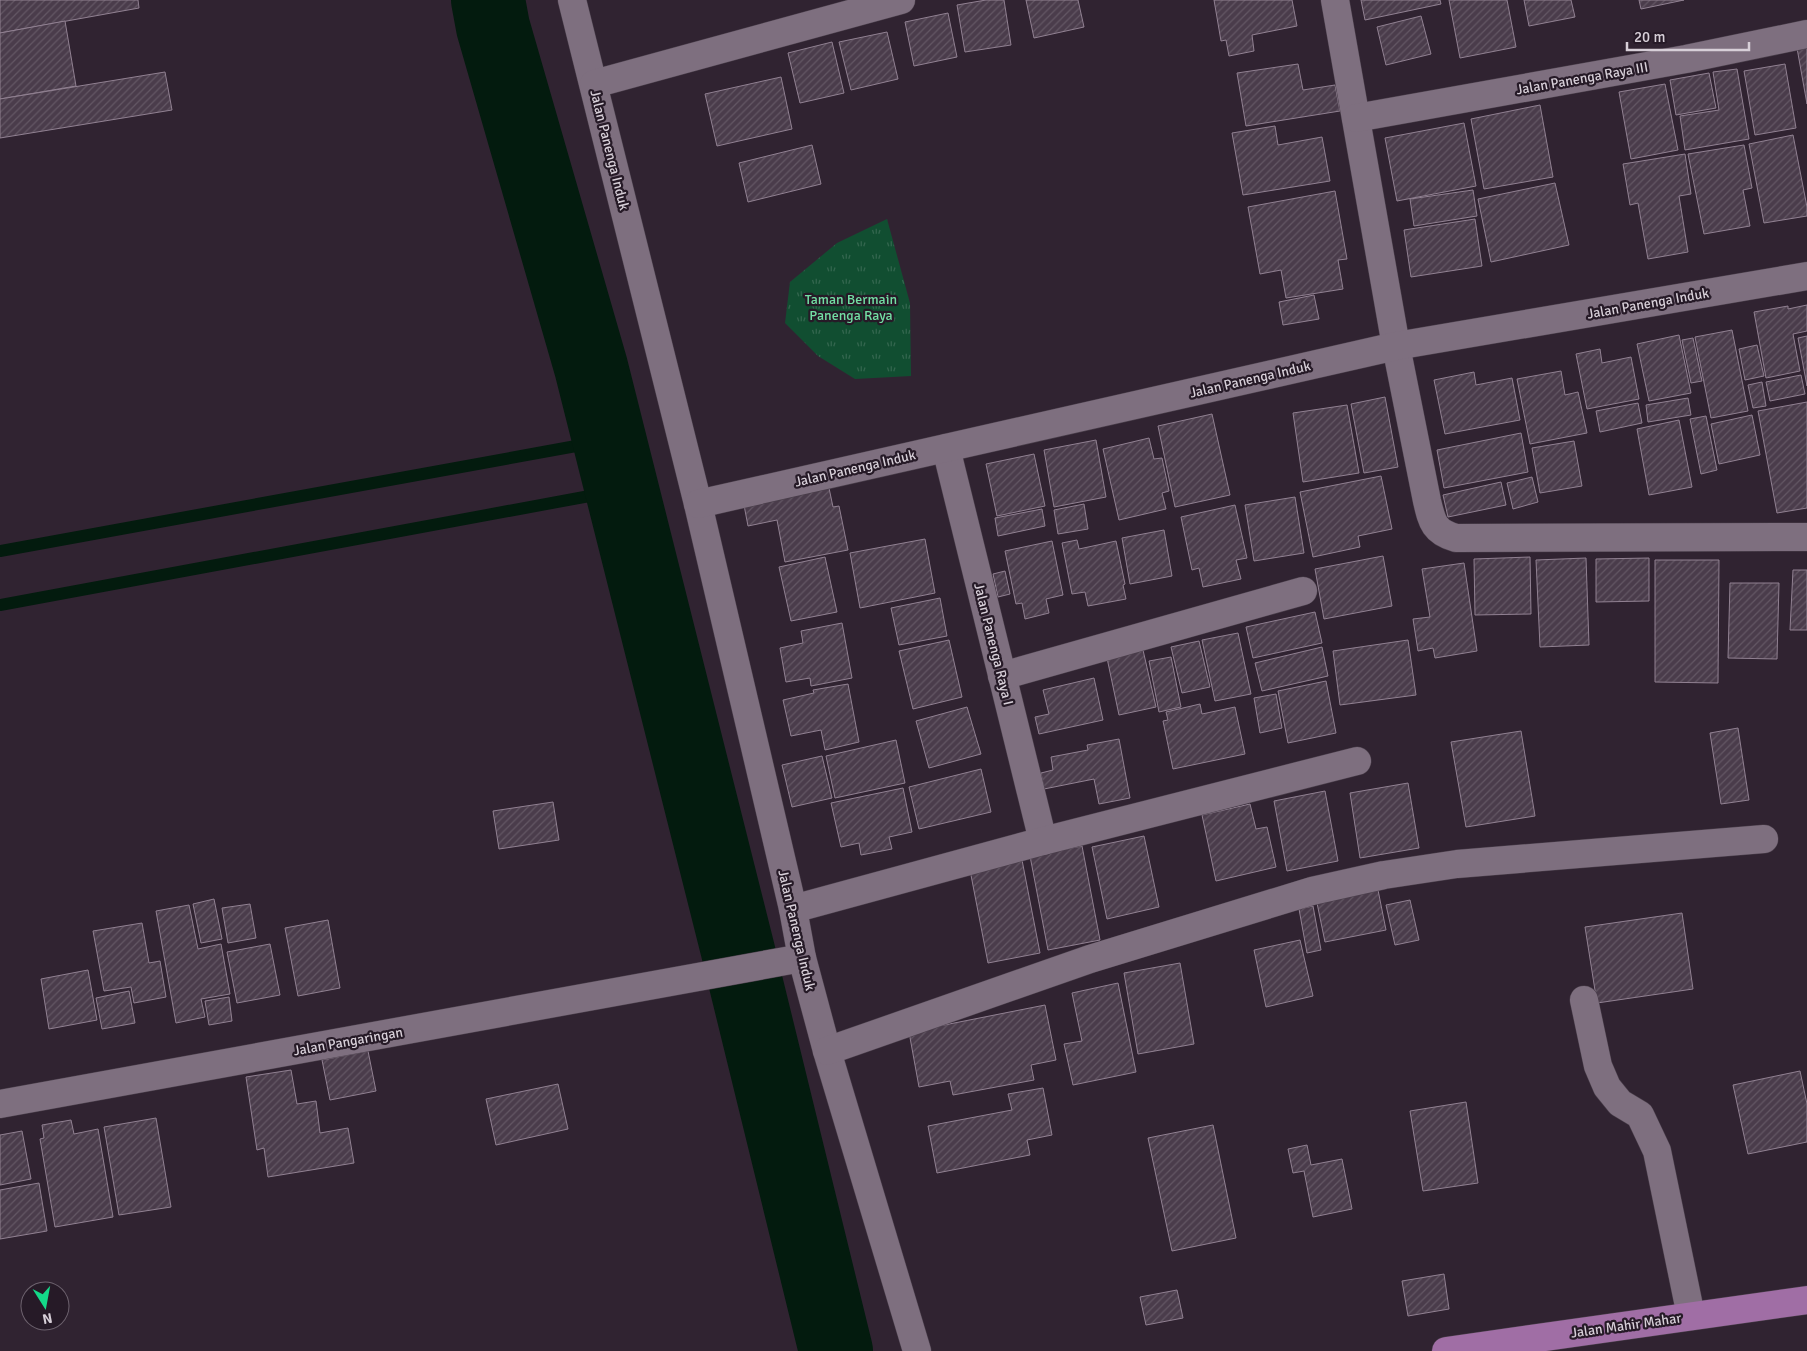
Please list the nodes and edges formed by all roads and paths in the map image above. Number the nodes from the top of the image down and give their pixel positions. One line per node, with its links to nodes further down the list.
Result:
1 (572, 0): 5 (street, Jalan Panenga Induk)
2 (901, 0): 5 (street)
3 (1335, 0): 6 (street)
4 (1807, 34): 6 (street, Jalan Panenga Raya III)
5 (594, 84): 10 (street, Jalan Panenga Induk)
6 (1356, 118): 8 (street)
7 (1807, 276): 8 (street, Jalan Panenga Induk)
8 (1396, 346): 9 (street, Jalan Panenga Induk); 11 (street)
9 (946, 448): 10 (street, Jalan Panenga Induk); 13 (street, Jalan Panenga Raya I)
10 (698, 504): 17 (street, Jalan Panenga Induk)
11 (1807, 537)
12 (1303, 591): 13 (street)
13 (1002, 676): 16 (street, Jalan Panenga Raya I)
14 (1358, 761): 16 (street)
15 (1764, 840): 20 (street)
16 (1043, 841): 17 (street)
17 (793, 909): 18 (street, Jalan Panenga Induk)
18 (802, 958): 20 (street, Jalan Panenga Induk); 21 (street, Jalan Pangaringan)
19 (1584, 1000): 23 (street)
20 (827, 1051): 24 (street, Jalan Panenga Induk)
21 (0, 1104)
22 (1807, 1300): 23 (highway, Jalan Mahir Mahar)
23 (1691, 1316): 25 (highway, Jalan Mahir Mahar)
24 (917, 1351)
25 (1446, 1351)

